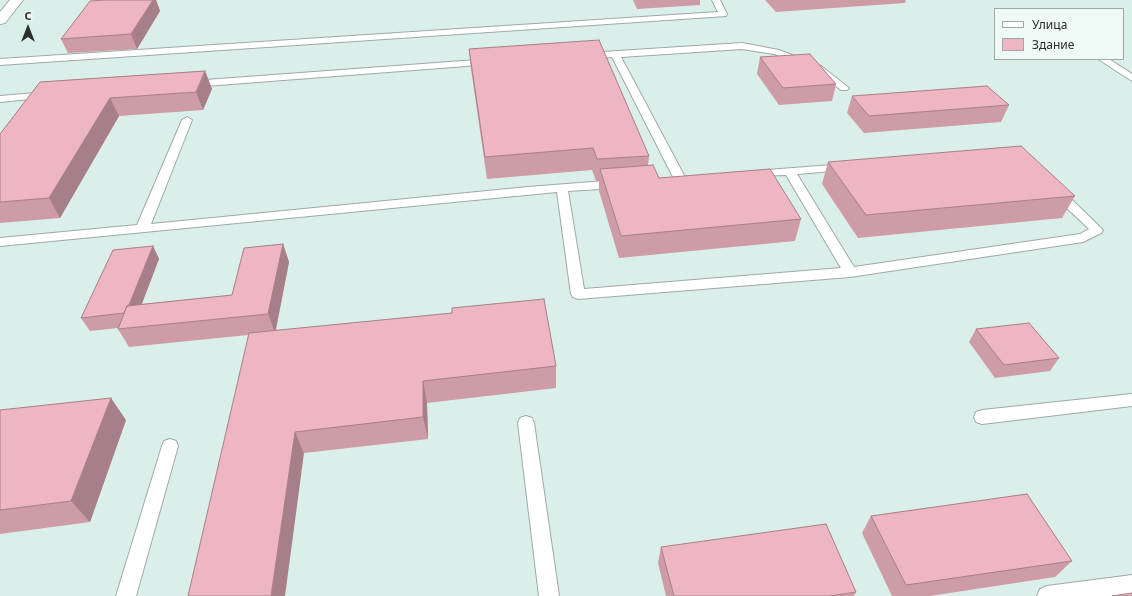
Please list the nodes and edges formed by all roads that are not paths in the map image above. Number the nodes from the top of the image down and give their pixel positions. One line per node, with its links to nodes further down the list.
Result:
1 (17, 0): 3 (street)
2 (716, 0): 7 (lane)
3 (0, 20)
4 (615, 54): 5 (lane); 11 (lane); 19 (lane)
5 (576, 57)
6 (1105, 60): 9 (lane)
7 (0, 62)
8 (497, 62): 10 (lane)
9 (1132, 78)
10 (182, 85)
11 (844, 88)
12 (55, 95): 13 (lane)
13 (0, 99)
14 (187, 120): 24 (lane)
15 (859, 166): 16 (lane)
16 (789, 171): 17 (lane); 26 (lane)
17 (742, 175)
18 (696, 178): 19 (lane)
19 (680, 179): 20 (lane)
20 (664, 180)
21 (1045, 181): 26 (lane)
22 (633, 183): 23 (lane)
23 (562, 188): 24 (lane); 26 (lane)
24 (142, 228): 25 (lane)
25 (0, 242)
26 (850, 272)
27 (1132, 400): 28 (lane)
28 (982, 417)
29 (526, 423): 33 (lane)
30 (170, 446): 32 (lane)
31 (1132, 585): 34 (lane)
32 (126, 596)
33 (549, 596)
34 (1047, 596)

